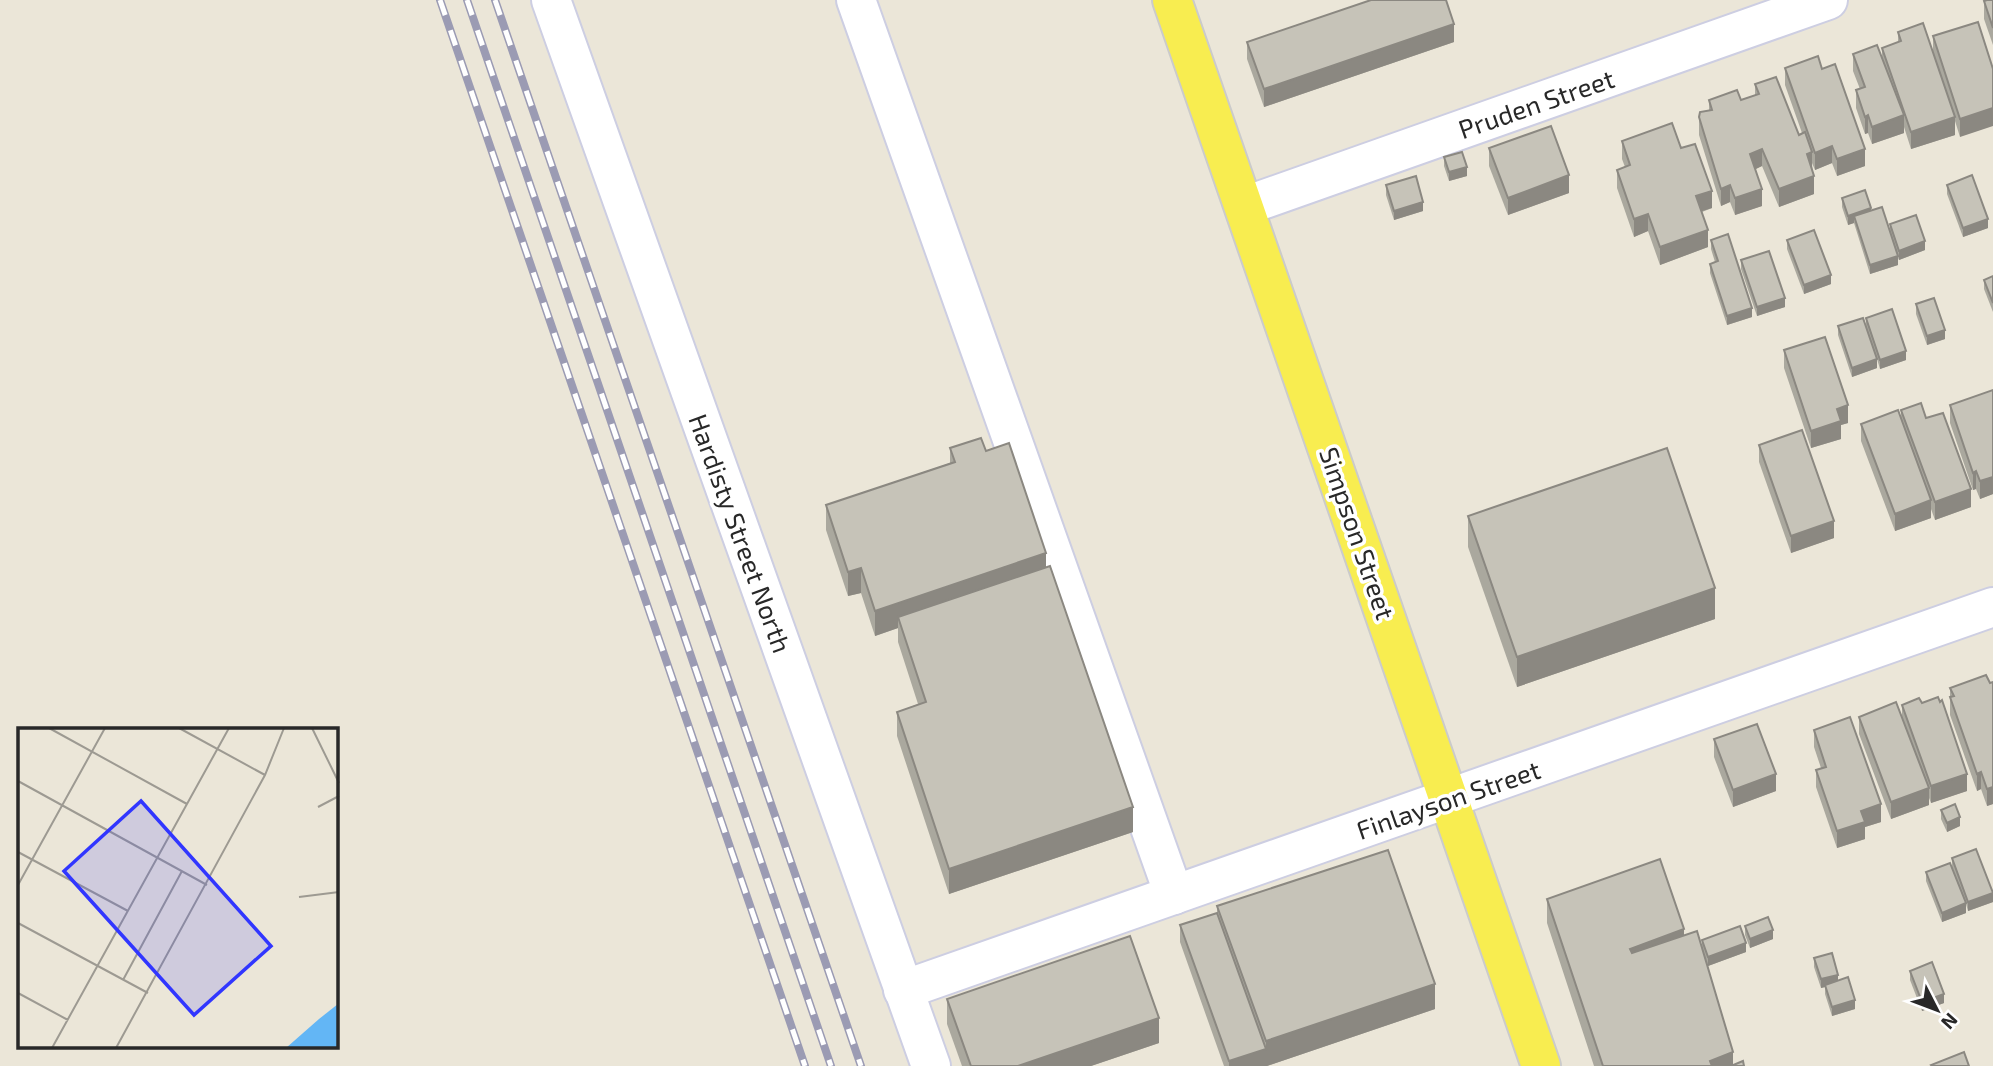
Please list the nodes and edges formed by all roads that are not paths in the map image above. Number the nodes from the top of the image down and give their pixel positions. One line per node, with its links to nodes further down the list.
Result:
1 (551, 0): 9 (street, Hardisty Street North)
2 (856, 0): 8 (street)
3 (1172, 0): 5 (main road, Simpson Street)
4 (1828, 0): 5 (street, Pruden Street)
5 (1245, 206): 7 (main road, Simpson Street)
6 (1993, 607): 7 (street, Finlayson Street)
7 (1449, 799): 8 (street, Finlayson Street); 11 (main road, Simpson Street)
8 (1174, 895): 9 (street, Finlayson Street)
9 (903, 990): 10 (street, Hardisty Street North)
10 (931, 1066)
11 (1542, 1066)

